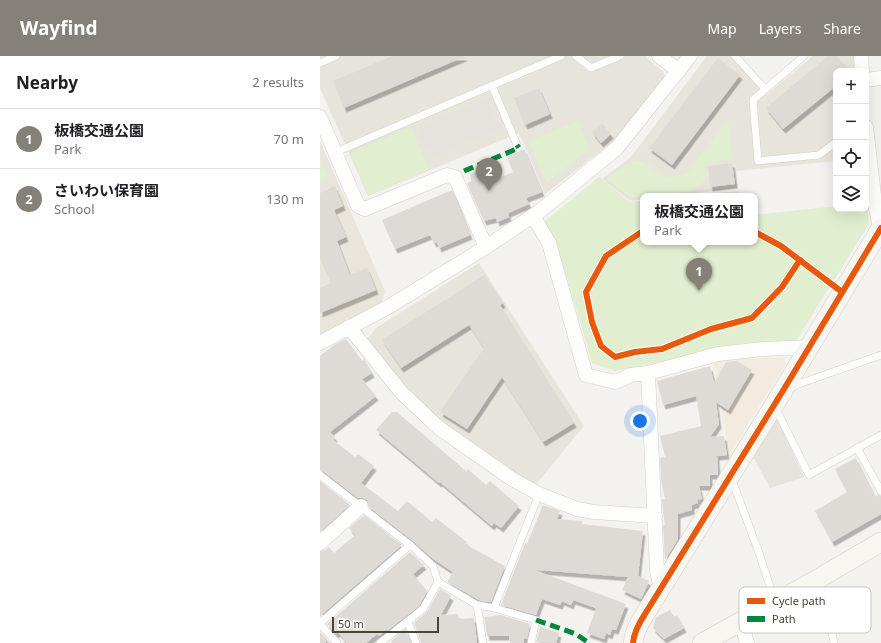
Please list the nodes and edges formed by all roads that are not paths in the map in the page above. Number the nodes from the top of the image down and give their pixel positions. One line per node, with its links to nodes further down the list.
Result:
1 (336, 56): 10 (lane)
2 (561, 56): 15 (lane)
3 (576, 56): 4 (lane)
4 (620, 56)
5 (659, 56): 12 (street)
6 (690, 56): 12 (street)
7 (735, 56): 16 (lane)
8 (804, 56): 16 (lane)
9 (861, 56): 11 (street)
10 (320, 63)
11 (862, 68)
12 (679, 71): 22 (street)
13 (881, 78): 14 (street)
14 (869, 80)
15 (492, 86): 20 (lane); 21 (lane)
16 (765, 89): 19 (lane)
17 (320, 117): 21 (street)
18 (868, 140): 23 (street)
19 (833, 144)
20 (517, 145)
21 (336, 152): 24 (street)
22 (533, 216): 24 (street); 29 (street)
23 (881, 229): 27 (street)
24 (486, 247): 25 (street)
25 (349, 328): 26 (street); 37 (street)
26 (320, 343)
27 (809, 347): 29 (street); 30 (street)
28 (881, 355): 30 (lane)
29 (648, 373): 39 (street)
30 (784, 389): 31 (street)
31 (774, 405): 33 (lane); 35 (street)
32 (881, 435): 33 (lane)
33 (857, 448): 36 (lane)
34 (320, 475): 38 (lane)
35 (730, 475): 45 (lane); 48 (street)
36 (881, 491)
37 (539, 494): 39 (street); 50 (lane)
38 (361, 506): 41 (street); 42 (lane)
39 (655, 516): 48 (street)
40 (881, 542): 43 (street)
41 (320, 543)
42 (410, 545): 44 (lane); 53 (lane)
43 (816, 580): 46 (street); 47 (lane)
44 (438, 582): 49 (lane); 51 (lane)
45 (770, 587)
46 (803, 587)
47 (820, 587)
48 (661, 588): 61 (street)
49 (477, 606): 50 (lane); 59 (lane)
50 (494, 608): 60 (lane)
51 (408, 622): 57 (lane); 58 (lane)
52 (739, 622): 62 (street)
53 (320, 624): 56 (lane)
54 (744, 633): 63 (street)
55 (832, 633): 64 (lane)
56 (337, 643)
57 (380, 643)
58 (416, 643)
59 (483, 643)
60 (531, 643)
61 (633, 643)
62 (702, 643)
63 (747, 643)
64 (834, 643)

